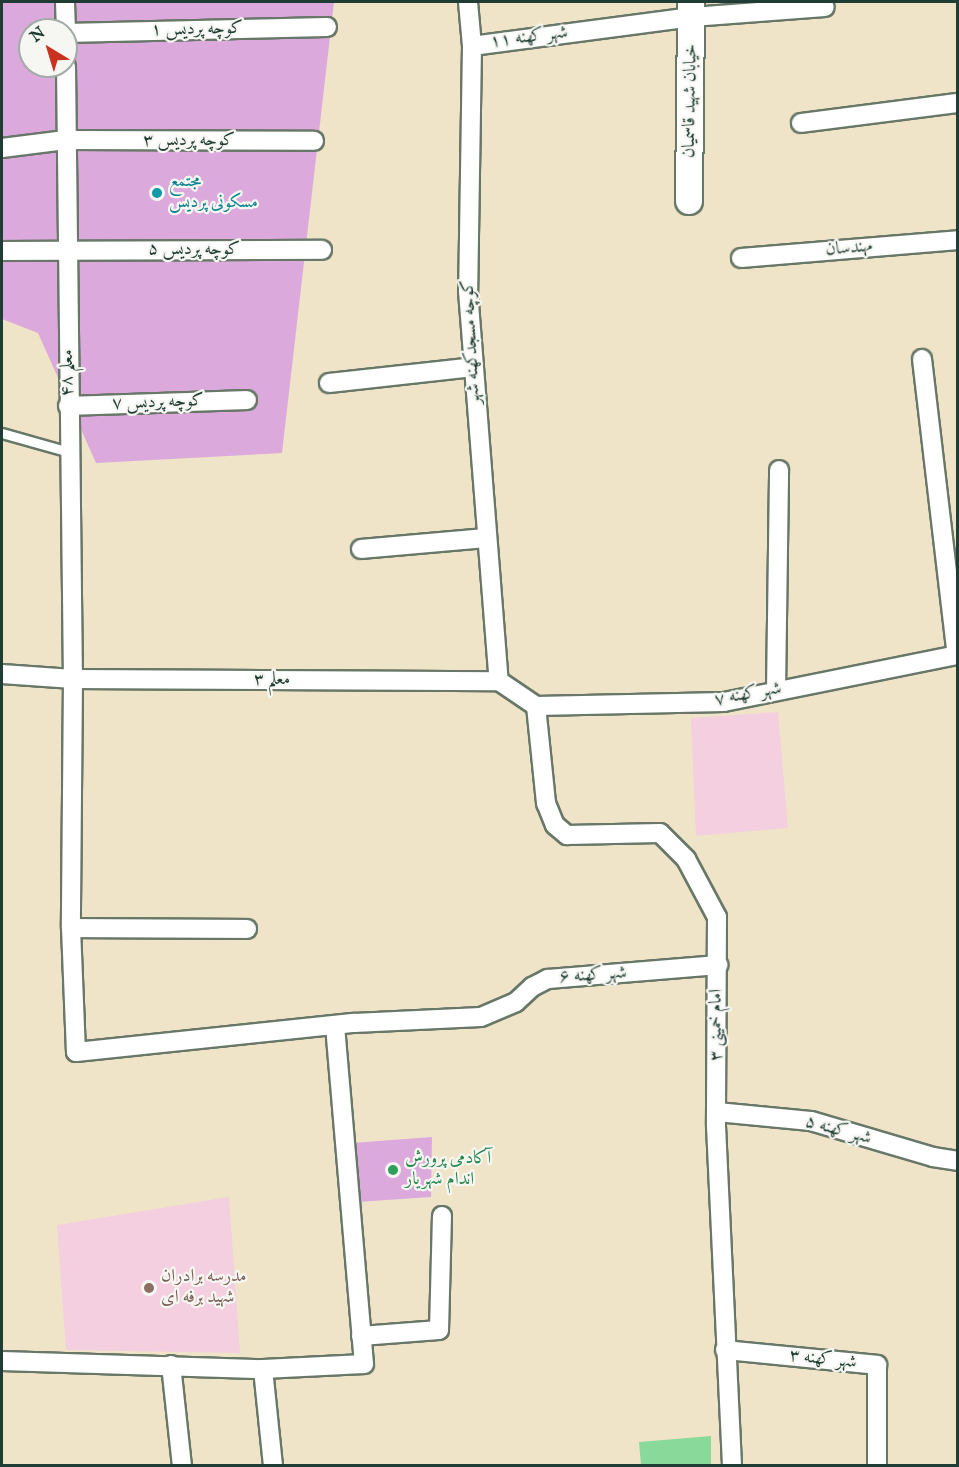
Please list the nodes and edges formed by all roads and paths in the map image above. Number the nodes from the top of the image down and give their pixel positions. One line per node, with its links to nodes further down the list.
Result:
1 (65, 2): 5 (street)
2 (468, 2): 8 (street, کوچه مسجدکهنه شهر)
3 (825, 7): 4 (street, شهر کهنه ۱۱)
4 (692, 9): 8 (street, شهر کهنه ۱۱); 15 (street, خیابان شهید قاسمیان)
5 (66, 18)
6 (327, 27): 7 (street, کوچه پردیس ۱)
7 (78, 32)
8 (472, 46): 22 (street, کوچه مسجدکهنه شهر)
9 (66, 78): 12 (street, معلم ۴۸)
10 (957, 103): 11 (street)
11 (801, 123)
12 (65, 140): 13 (street, کوچه پردیس ۳); 14 (street, کوچه پردیس ۳); 19 (street, معلم ۴۸)
13 (314, 141)
14 (2, 148)
15 (689, 201)
16 (957, 240): 20 (street, مهندسان)
17 (322, 250): 19 (street, کوچه پردیس ۵)
18 (2, 251): 19 (street, کوچه پردیس ۵)
19 (67, 251): 25 (street, معلم ۴۸)
20 (741, 258)
21 (922, 360): 31 (street)
22 (473, 367): 23 (street); 29 (street, کوچه مسجدکهنه شهر)
23 (329, 383)
24 (247, 400): 25 (street, کوچه پردیس ۷)
25 (68, 406): 27 (street, معلم ۴۸)
26 (2, 433): 27 (lane)
27 (69, 452): 33 (street, معلم ۴۸)
28 (779, 470): 35 (street)
29 (486, 538): 30 (street); 34 (street, کوچه مسجدکهنه شهر)
30 (361, 549)
31 (957, 655): 35 (street, شهر کهنه ۷)
32 (2, 674): 33 (street, معلم ۳)
33 (73, 679): 34 (street, معلم ۳); 37 (street, معلم ۴۸)
34 (499, 681): 36 (street)
35 (776, 691): 36 (street, شهر کهنه ۷)
36 (536, 706): 39 (street, امام خمینی ۳)
37 (71, 928): 38 (street); 40 (street, شهر کهنه ۶)
38 (248, 929)
39 (718, 965): 40 (street, شهر کهنه ۶); 41 (street, امام خمینی ۳)
40 (335, 1027): 44 (street)
41 (717, 1112): 42 (street, شهر کهنه ۵); 45 (street, امام خمینی ۳)
42 (957, 1161)
43 (442, 1216): 44 (street)
44 (361, 1336): 48 (street)
45 (725, 1350): 51 (street, امام خمینی ۳); 52 (street, شهر کهنه ۳)
46 (2, 1361): 47 (street)
47 (171, 1365): 48 (street); 49 (street)
48 (263, 1369): 50 (street)
49 (182, 1466)
50 (273, 1466)
51 (732, 1466)
52 (877, 1466)

